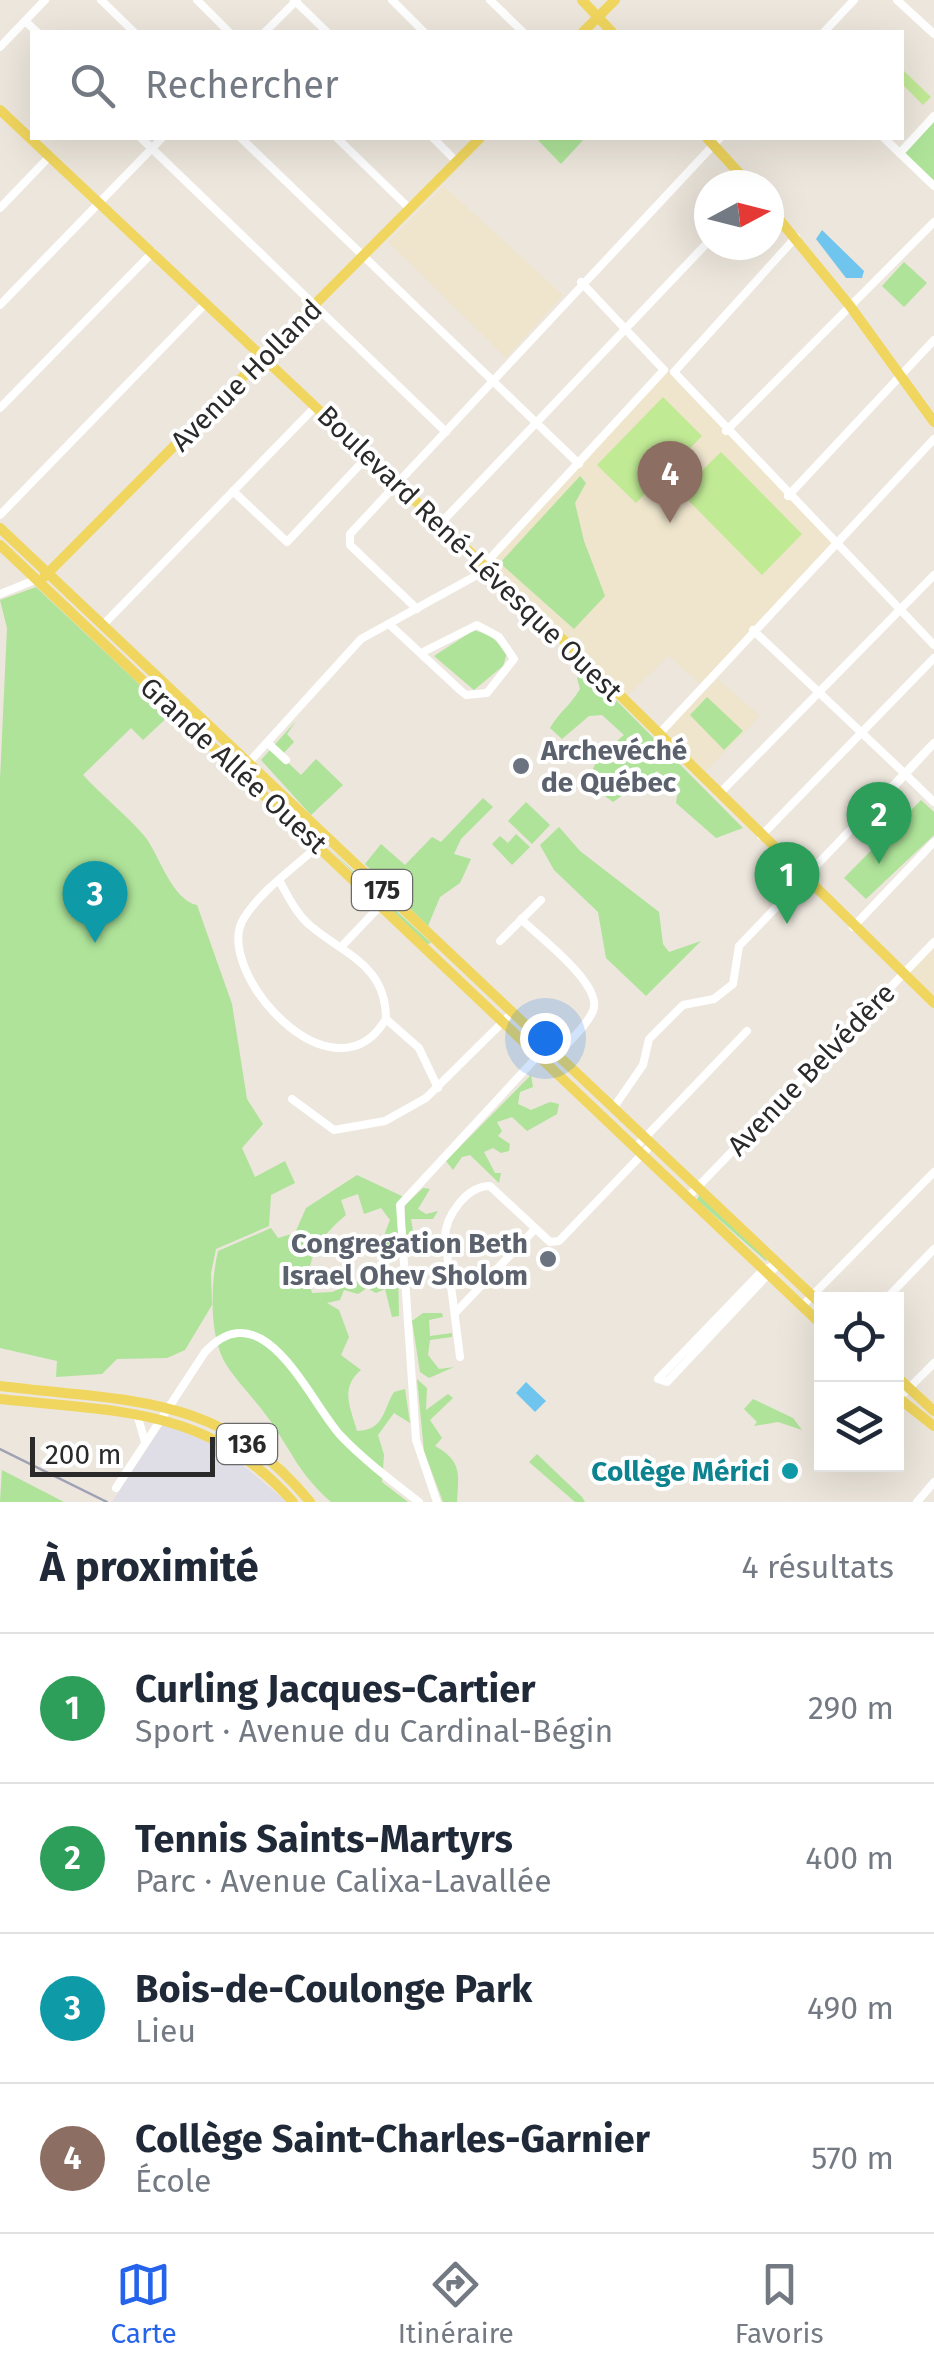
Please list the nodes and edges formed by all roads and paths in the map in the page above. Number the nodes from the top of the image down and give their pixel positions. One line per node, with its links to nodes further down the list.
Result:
1 (45, 0): 12 (street)
2 (100, 0): 14 (street)
3 (197, 0): 15 (street)
4 (295, 0): 16 (street); 17 (street)
5 (392, 0): 18 (street)
6 (490, 0): 19 (street)
7 (582, 0): 11 (main road)
8 (615, 0): 11 (main road)
9 (854, 0): 22 (street)
10 (897, 0): 23 (street)
11 (598, 18): 20 (main road); 21 (main road)
12 (25, 20): 13 (street); 24 (street)
13 (36, 30)
14 (132, 30)
15 (227, 30)
16 (268, 30)
17 (325, 30)
18 (422, 30)
19 (521, 30)
20 (585, 30)
21 (610, 30)
22 (826, 30)
23 (934, 34)
24 (0, 47)
25 (1, 112): 27 (main road, Boulevard René-Lévesque Ouest)
26 (934, 116): 38 (street)
27 (30, 138)
28 (32, 140): 39 (main road, Boulevard René-Lévesque Ouest)
29 (143, 140): 37 (street)
30 (160, 140): 37 (street)
31 (243, 140): 51 (street)
32 (339, 140): 45 (street)
33 (434, 140): 40 (street)
34 (478, 140): 40 (main road, Avenue Holland)
35 (714, 140): 41 (main road); 52 (street)
36 (886, 140): 38 (street)
37 (152, 148): 43 (street); 56 (street)
38 (900, 153): 42 (street)
39 (50, 156): 43 (main road, Boulevard René-Lévesque Ouest); 44 (street)
40 (456, 161): 45 (main road, Avenue Holland)
41 (738, 170)
42 (934, 186)
43 (100, 203): 49 (main road, Boulevard René-Lévesque Ouest); 54 (street)
44 (0, 208)
45 (410, 208): 51 (main road, Avenue Holland)
46 (784, 223): 48 (main road)
47 (933, 226): 55 (street)
48 (796, 237): 55 (main road); 60 (street)
49 (153, 252): 53 (main road, Boulevard René-Lévesque Ouest); 64 (street)
50 (694, 257): 57 (street)
51 (362, 258): 56 (main road, Avenue Holland); 62 (street)
52 (581, 282): 57 (street); 62 (street)
53 (206, 303): 59 (main road, Boulevard René-Lévesque Ouest); 75 (street)
54 (0, 304)
55 (850, 306): 61 (main road); 67 (street)
56 (314, 307): 59 (main road, Avenue Holland); 68 (street)
57 (628, 327): 60 (street); 66 (street)
58 (934, 340): 61 (street)
59 (264, 357): 63 (main road, Boulevard René-Lévesque Ouest); 82 (main road, Avenue Holland)
60 (669, 371): 67 (street); 71 (street)
61 (900, 376): 65 (main road); 74 (street)
62 (492, 381): 66 (street); 68 (street)
63 (316, 406): 70 (main road, Boulevard René-Lévesque Ouest); 73 (street)
64 (0, 408)
65 (934, 422)
66 (536, 424): 71 (street); 76 (street)
67 (726, 431): 74 (street)
68 (446, 432): 72 (street)
69 (934, 439): 78 (street)
70 (368, 456): 72 (main road, Boulevard René-Lévesque Ouest); 73 (street)
71 (579, 464): 80 (street)
72 (397, 483): 76 (main road, Boulevard René-Lévesque Ouest); 85 (street)
73 (233, 492): 88 (street)
74 (788, 496): 78 (street)
75 (0, 515)
76 (440, 524): 80 (main road, Boulevard René-Lévesque Ouest)
77 (0, 528): 82 (main road, 175)
78 (835, 544): 86 (street); 89 (street)
79 (0, 546): 83 (main road, 175)
80 (486, 567): 85 (street); 95 (main road, Boulevard René-Lévesque Ouest)
81 (934, 575): 86 (street)
82 (49, 576): 83 (main road, Avenue Holland); 88 (main road, Grande Allée Ouest / 175)
83 (35, 580): 84 (street, Avenue Holland); 99 (main road, Grande Allée Ouest / 175)
84 (0, 594)
85 (417, 609): 87 (street)
86 (899, 609): 90 (street); 93 (street)
87 (389, 624): 91 (street); 99 (street)
88 (103, 625): 99 (main road, Grande Allée Ouest / 175)
89 (754, 630): 93 (street); 95 (street)
90 (934, 645)
91 (420, 654): 91 (street)
92 (934, 658): 94 (street)
93 (820, 692): 94 (street); 101 (street)
94 (862, 732): 100 (street); 103 (street)
95 (659, 734): 101 (main road, Boulevard René-Lévesque Ouest)
96 (932, 745): 100 (street)
97 (271, 746): 98 (street)
98 (286, 760)
99 (244, 767): 104 (main road, Grande Allée Ouest / 175)
100 (904, 773): 102 (street); 106 (street)
101 (719, 794): 103 (main road, Boulevard René-Lévesque Ouest)
102 (934, 802)
103 (762, 836): 106 (main road, Boulevard René-Lévesque Ouest)
104 (323, 841): 107 (street); 109 (main road, Grande Allée Ouest / 175); 115 (main road, Grande Allée Ouest / 175)
105 (934, 842): 111 (street)
106 (804, 878): 111 (main road, Boulevard René-Lévesque Ouest); 127 (street)
107 (280, 882): 114 (street); 119 (street)
108 (542, 900): 110 (street)
109 (381, 906): 114 (street); 115 (main road, Grande Allée Ouest / 175)
110 (521, 919): 112 (street); 123 (street)
111 (853, 927): 116 (main road, Boulevard René-Lévesque Ouest)
112 (500, 942)
113 (934, 942): 116 (street, Avenue Belvédère)
114 (343, 945): 119 (street)
115 (433, 946): 118 (main road, Grande Allée Ouest / 175); 120 (main road, Grande Allée Ouest / 175)
116 (902, 973): 117 (main road, Boulevard René-Lévesque Ouest); 131 (street, Avenue Belvédère)
117 (934, 1003)
118 (512, 1013): 120 (street); 122 (main road, Grande Allée Ouest / 175)
119 (386, 1018): 125 (street)
120 (503, 1022): 124 (main road, Grande Allée Ouest / 175); 125 (street)
121 (747, 1032): 128 (street)
122 (547, 1046): 123 (main road, Grande Allée Ouest / 175); 124 (street)
123 (557, 1055): 127 (main road, Grande Allée Ouest / 175)
124 (539, 1056): 129 (main road, Grande Allée Ouest / 175); 163 (street)
125 (438, 1088): 126 (street)
126 (292, 1099)
127 (614, 1107): 128 (main road, Grande Allée Ouest / 175)
128 (648, 1142): 129 (street); 131 (main road, Grande Allée Ouest / 175)
129 (639, 1152): 132 (main road, Grande Allée Ouest / 175); 133 (street)
130 (934, 1172): 136 (street)
131 (697, 1188): 132 (street, Avenue Belvédère); 135 (main road, Grande Allée Ouest / 175)
132 (688, 1197): 135 (main road, Grande Allée Ouest / 175)
133 (535, 1229): 141 (street); 141 (street)
134 (934, 1250): 137 (street)
135 (770, 1269): 138 (main road, Grande Allée Ouest / 175); 140 (main road, Grande Allée Ouest / 175); 145 (street)
136 (825, 1292)
137 (892, 1292)
138 (814, 1299)
139 (814, 1302): 140 (street)
140 (802, 1306): 142 (main road, Grande Allée Ouest / 175)
141 (455, 1313): 143 (street)
142 (814, 1317)
143 (460, 1356)
144 (934, 1363): 148 (street)
145 (662, 1381)
146 (902, 1382): 148 (main road)
147 (0, 1386): 152 (main road, 136)
148 (909, 1388): 149 (street); 154 (main road)
149 (904, 1392)
150 (0, 1399): 153 (main road, 136)
151 (904, 1402): 156 (main road)
152 (170, 1406): 155 (street); 161 (main road, 136); 162 (street)
153 (134, 1411): 155 (main road, 136); 157 (street)
154 (934, 1412)
155 (162, 1417): 157 (street); 160 (main road, 136)
156 (934, 1426)
157 (145, 1442): 159 (street)
158 (934, 1482): 164 (street)
159 (116, 1488)
160 (293, 1502)
161 (310, 1502)
162 (418, 1502)
163 (433, 1502)
164 (916, 1502)

